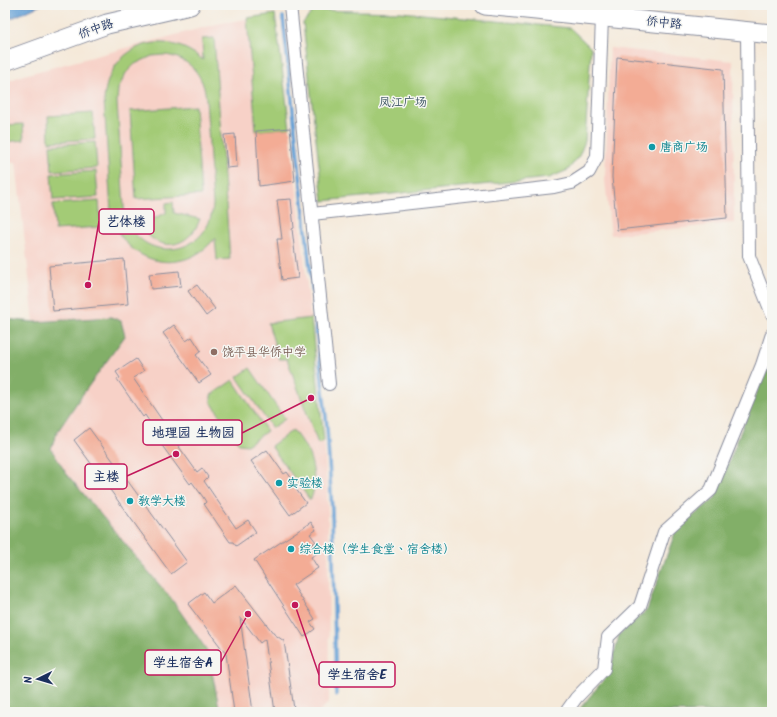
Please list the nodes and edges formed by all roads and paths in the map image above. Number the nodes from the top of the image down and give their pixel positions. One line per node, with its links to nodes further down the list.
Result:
1 (190, 5): 7 (main road, 侨中路)
2 (290, 5): 8 (street)
3 (484, 5): 4 (main road, 侨中路)
4 (602, 17): 5 (main road, 侨中路); 8 (street)
5 (747, 31): 6 (main road, 侨中路); 9 (street)
6 (772, 34)
7 (5, 61)
8 (312, 214): 11 (street)
9 (772, 314)
10 (772, 334): 12 (street)
11 (329, 384)
12 (566, 712)

